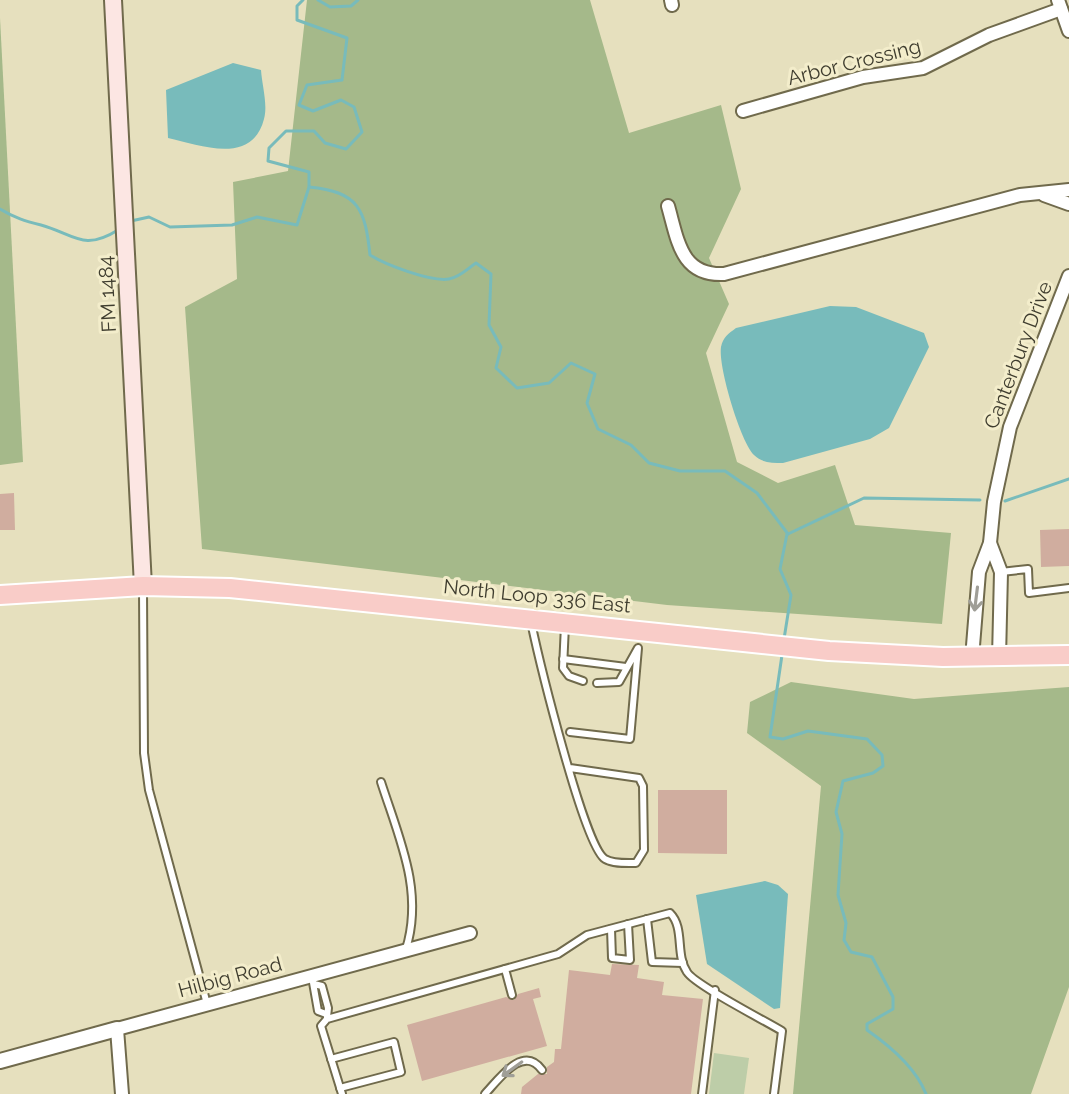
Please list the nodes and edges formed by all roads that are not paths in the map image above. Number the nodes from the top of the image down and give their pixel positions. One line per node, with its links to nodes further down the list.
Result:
1 (113, 0): 13 (main road, FM 1484 / FM 1484)
2 (1060, 4): 3 (street); 4 (street, Arbor Crossing)
3 (1069, 31)
4 (743, 111)
5 (1069, 190): 6 (street)
6 (1044, 195): 7 (street); 8 (street)
7 (1069, 204)
8 (668, 206)
9 (1069, 276): 10 (street, Canterbury Drive)
10 (1065, 300): 11 (street, Canterbury Drive)
11 (990, 543): 12 (street, Canterbury Drive); 21 (street, Canterbury Drive, one-way to 21)
12 (1001, 572): 14 (lane); 22 (street, Canterbury Drive)
13 (143, 586): 15 (main road, North Loop 336 East); 16 (main road, North Loop 336 East); 40 (lane)
14 (1069, 588)
15 (0, 595)
16 (530, 618): 17 (main road, North Loop 336 East); 28 (lane)
17 (565, 622): 18 (main road, North Loop 336 East); 23 (lane)
18 (640, 629): 19 (lane); 21 (main road, North Loop 336 East)
19 (638, 648): 24 (lane); 27 (lane)
20 (1069, 655): 22 (main road, North Loop 336 East)
21 (972, 658): 22 (main road, North Loop 336 East)
22 (999, 658)
23 (563, 659): 24 (lane); 25 (lane)
24 (626, 667): 26 (lane)
25 (583, 681)
26 (597, 683)
27 (570, 732)
28 (570, 768): 28 (lane)
29 (381, 782): 34 (lane)
30 (647, 919): 31 (lane); 35 (lane); 35 (lane)
31 (628, 924): 32 (lane); 32 (lane)
32 (611, 929): 36 (lane)
33 (470, 933): 34 (street, Hilbig Road)
34 (406, 949): 37 (street, Hilbig Road)
35 (683, 963): 38 (lane)
36 (505, 969): 39 (lane); 41 (lane)
37 (313, 980): 40 (street, Hilbig Road); 41 (lane)
38 (715, 990): 49 (lane); 50 (lane)
39 (512, 995)
40 (207, 1004): 42 (street, Hilbig Road)
41 (327, 1016): 43 (lane)
42 (117, 1029): 44 (street, Hilbig Road); 47 (street)
43 (331, 1059): 46 (lane); 46 (lane)
44 (0, 1061)
45 (542, 1070): 48 (lane, one-way to 48)
46 (341, 1091)
47 (122, 1094)
48 (485, 1094)
49 (702, 1094)
50 (774, 1094)

